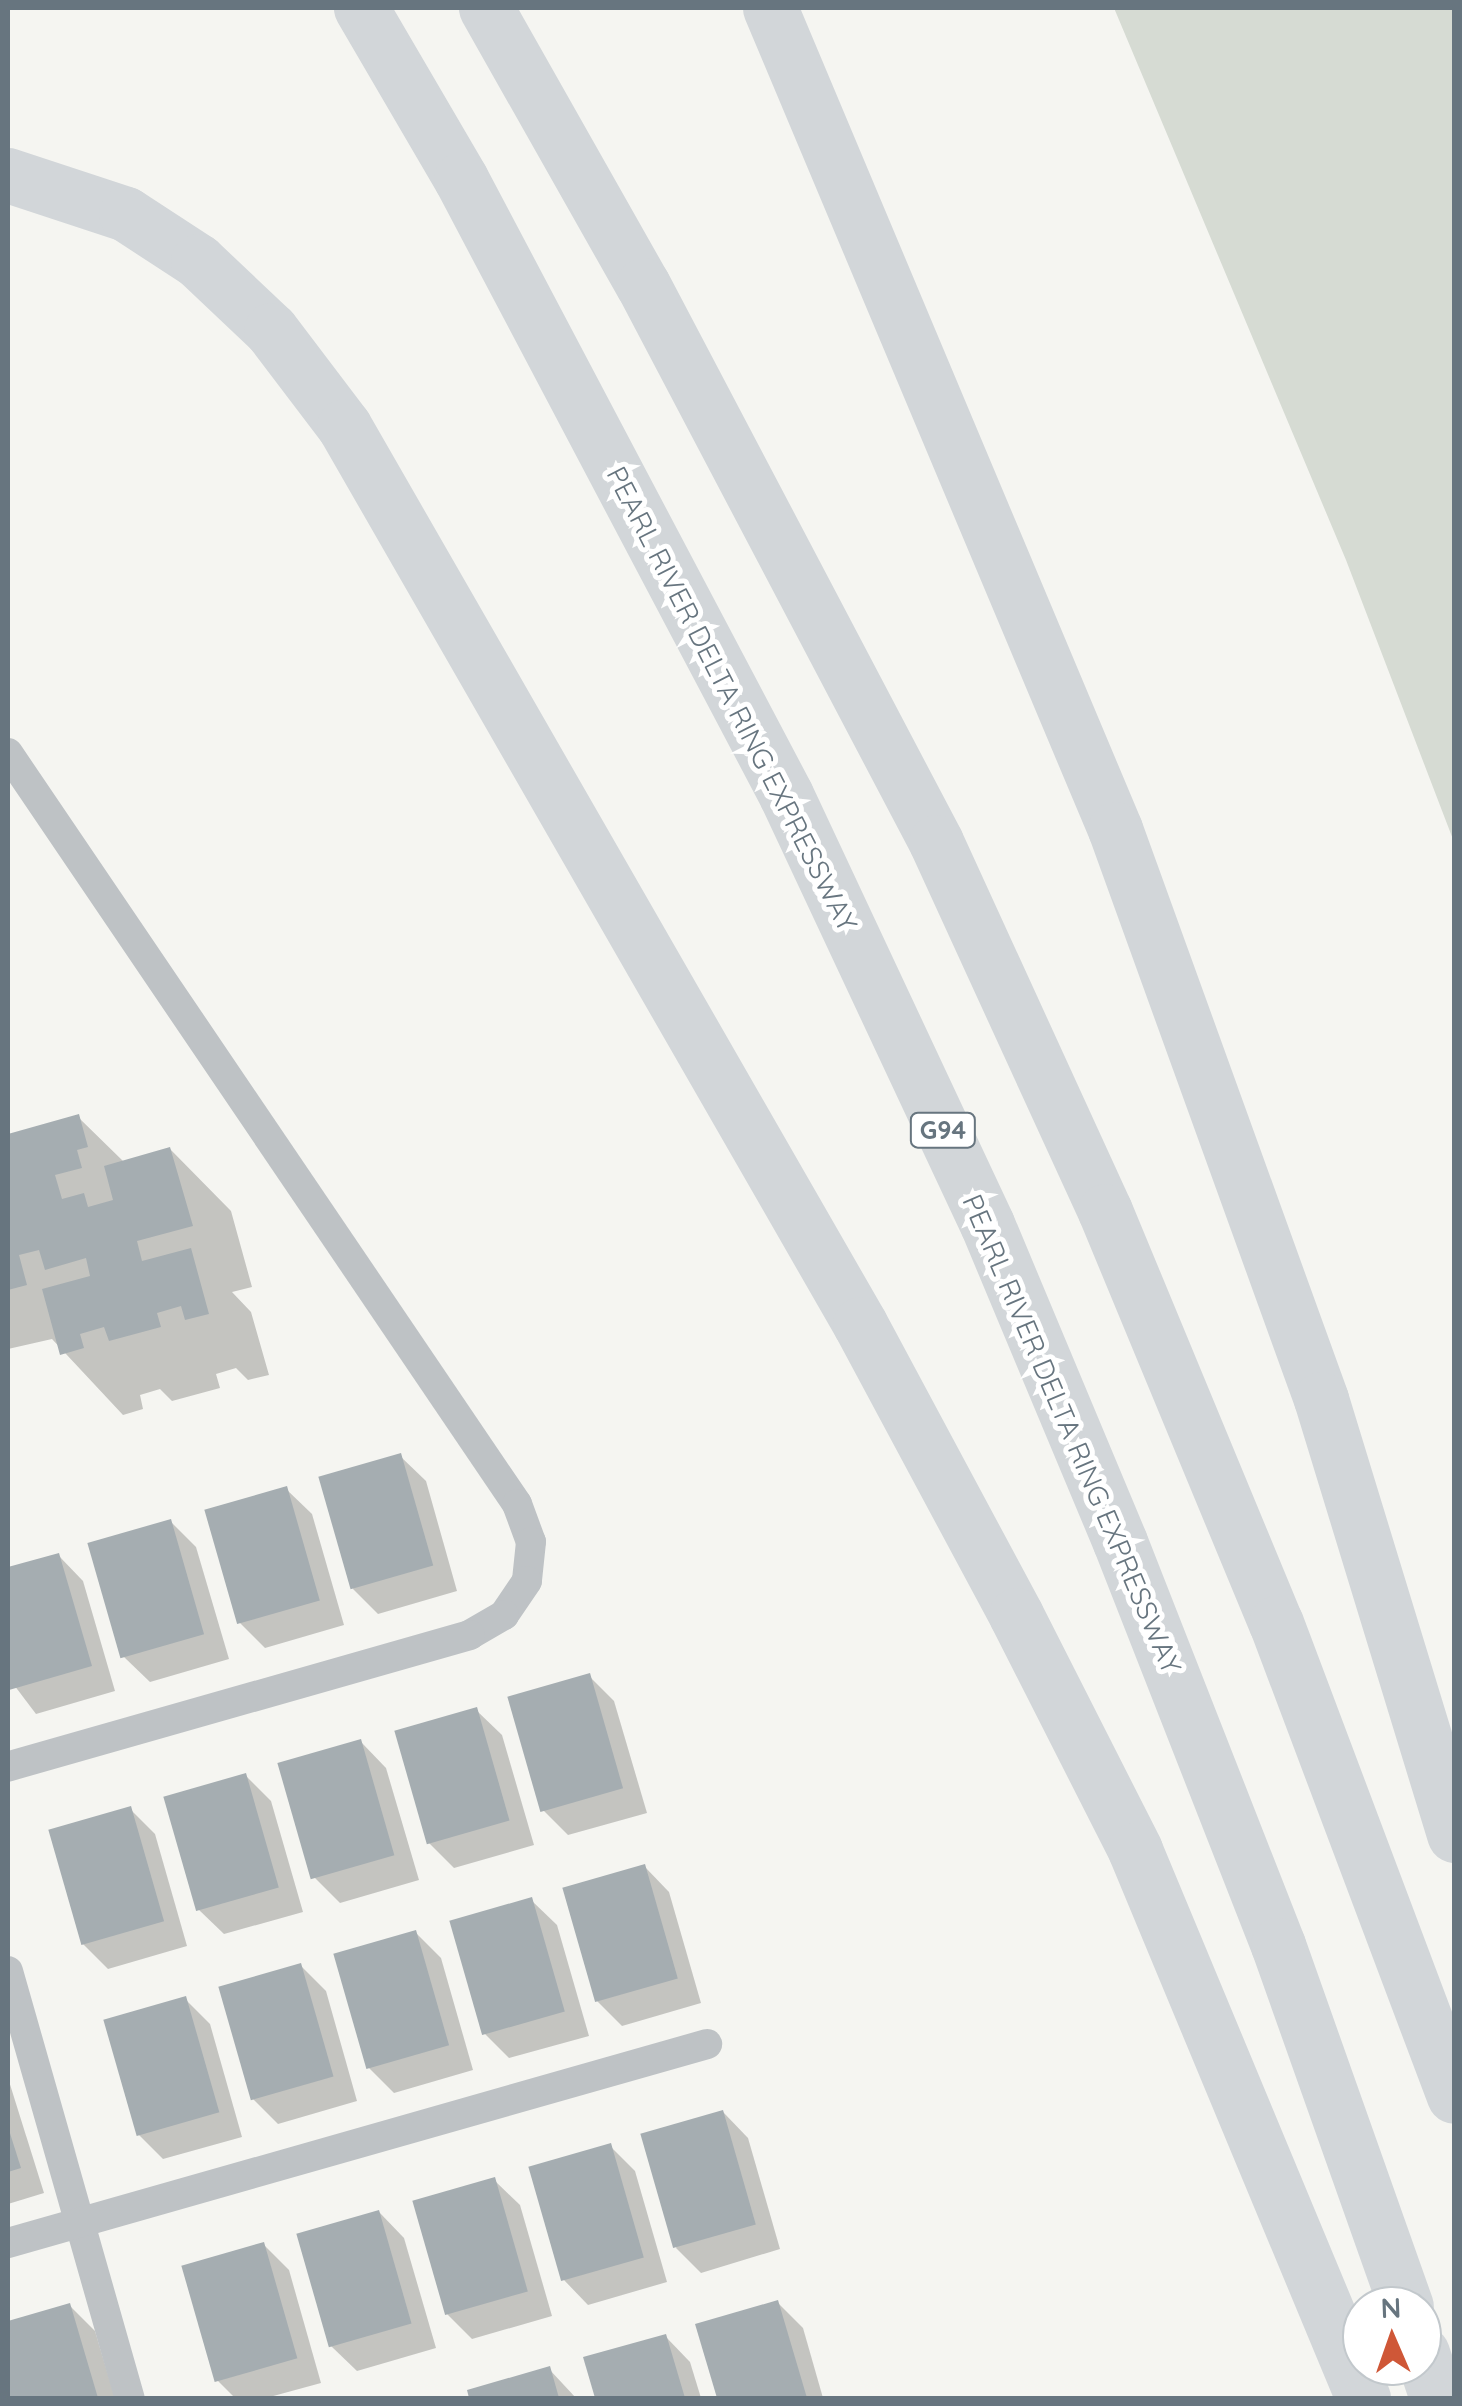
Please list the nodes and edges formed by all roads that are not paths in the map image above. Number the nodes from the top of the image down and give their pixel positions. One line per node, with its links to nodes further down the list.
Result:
1 (361, 8): 13 (highway, PEARL RIVER DELTA RING EXPRESSWAY / G94)
2 (486, 8): 10 (highway)
3 (770, 8): 7 (highway)
4 (8, 175): 15 (highway)
5 (8, 752): 6 (lane)
6 (8, 1767)
7 (1454, 1835)
8 (8, 1972): 11 (lane)
9 (706, 2044): 11 (lane)
10 (1454, 2096)
11 (80, 2223): 12 (lane); 14 (lane)
12 (8, 2243)
13 (1399, 2286)
14 (130, 2398)
15 (1363, 2398)

